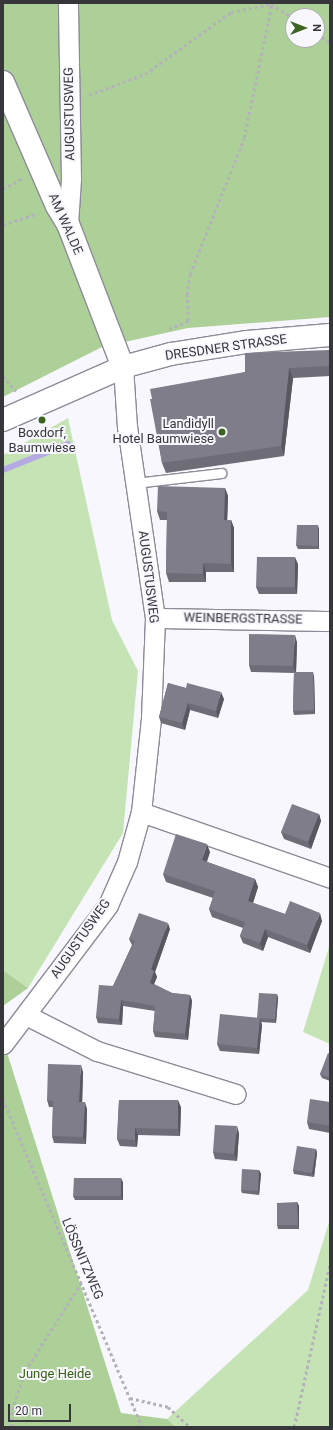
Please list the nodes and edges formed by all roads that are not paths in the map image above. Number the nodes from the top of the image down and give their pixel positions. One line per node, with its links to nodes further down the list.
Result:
1 (68, 3): 3 (street, AUGUSTUSWEG)
2 (3, 82): 3 (main road, AM WALDE)
3 (62, 215): 5 (main road, AM WALDE)
4 (330, 335): 5 (main road, DRESDNER STRASSE)
5 (123, 367): 6 (main road, DRESDNER STRASSE); 8 (street, AUGUSTUSWEG)
6 (3, 420)
7 (221, 473): 8 (lane)
8 (135, 483): 9 (street, AUGUSTUSWEG)
9 (155, 618): 10 (street, WEINBERGSTRASSE); 11 (street, AUGUSTUSWEG)
10 (330, 621)
11 (141, 812): 12 (street); 13 (street, AUGUSTUSWEG)
12 (330, 878)
13 (26, 1015): 14 (street, AUGUSTUSWEG); 15 (street)
14 (3, 1044)
15 (236, 1094)

